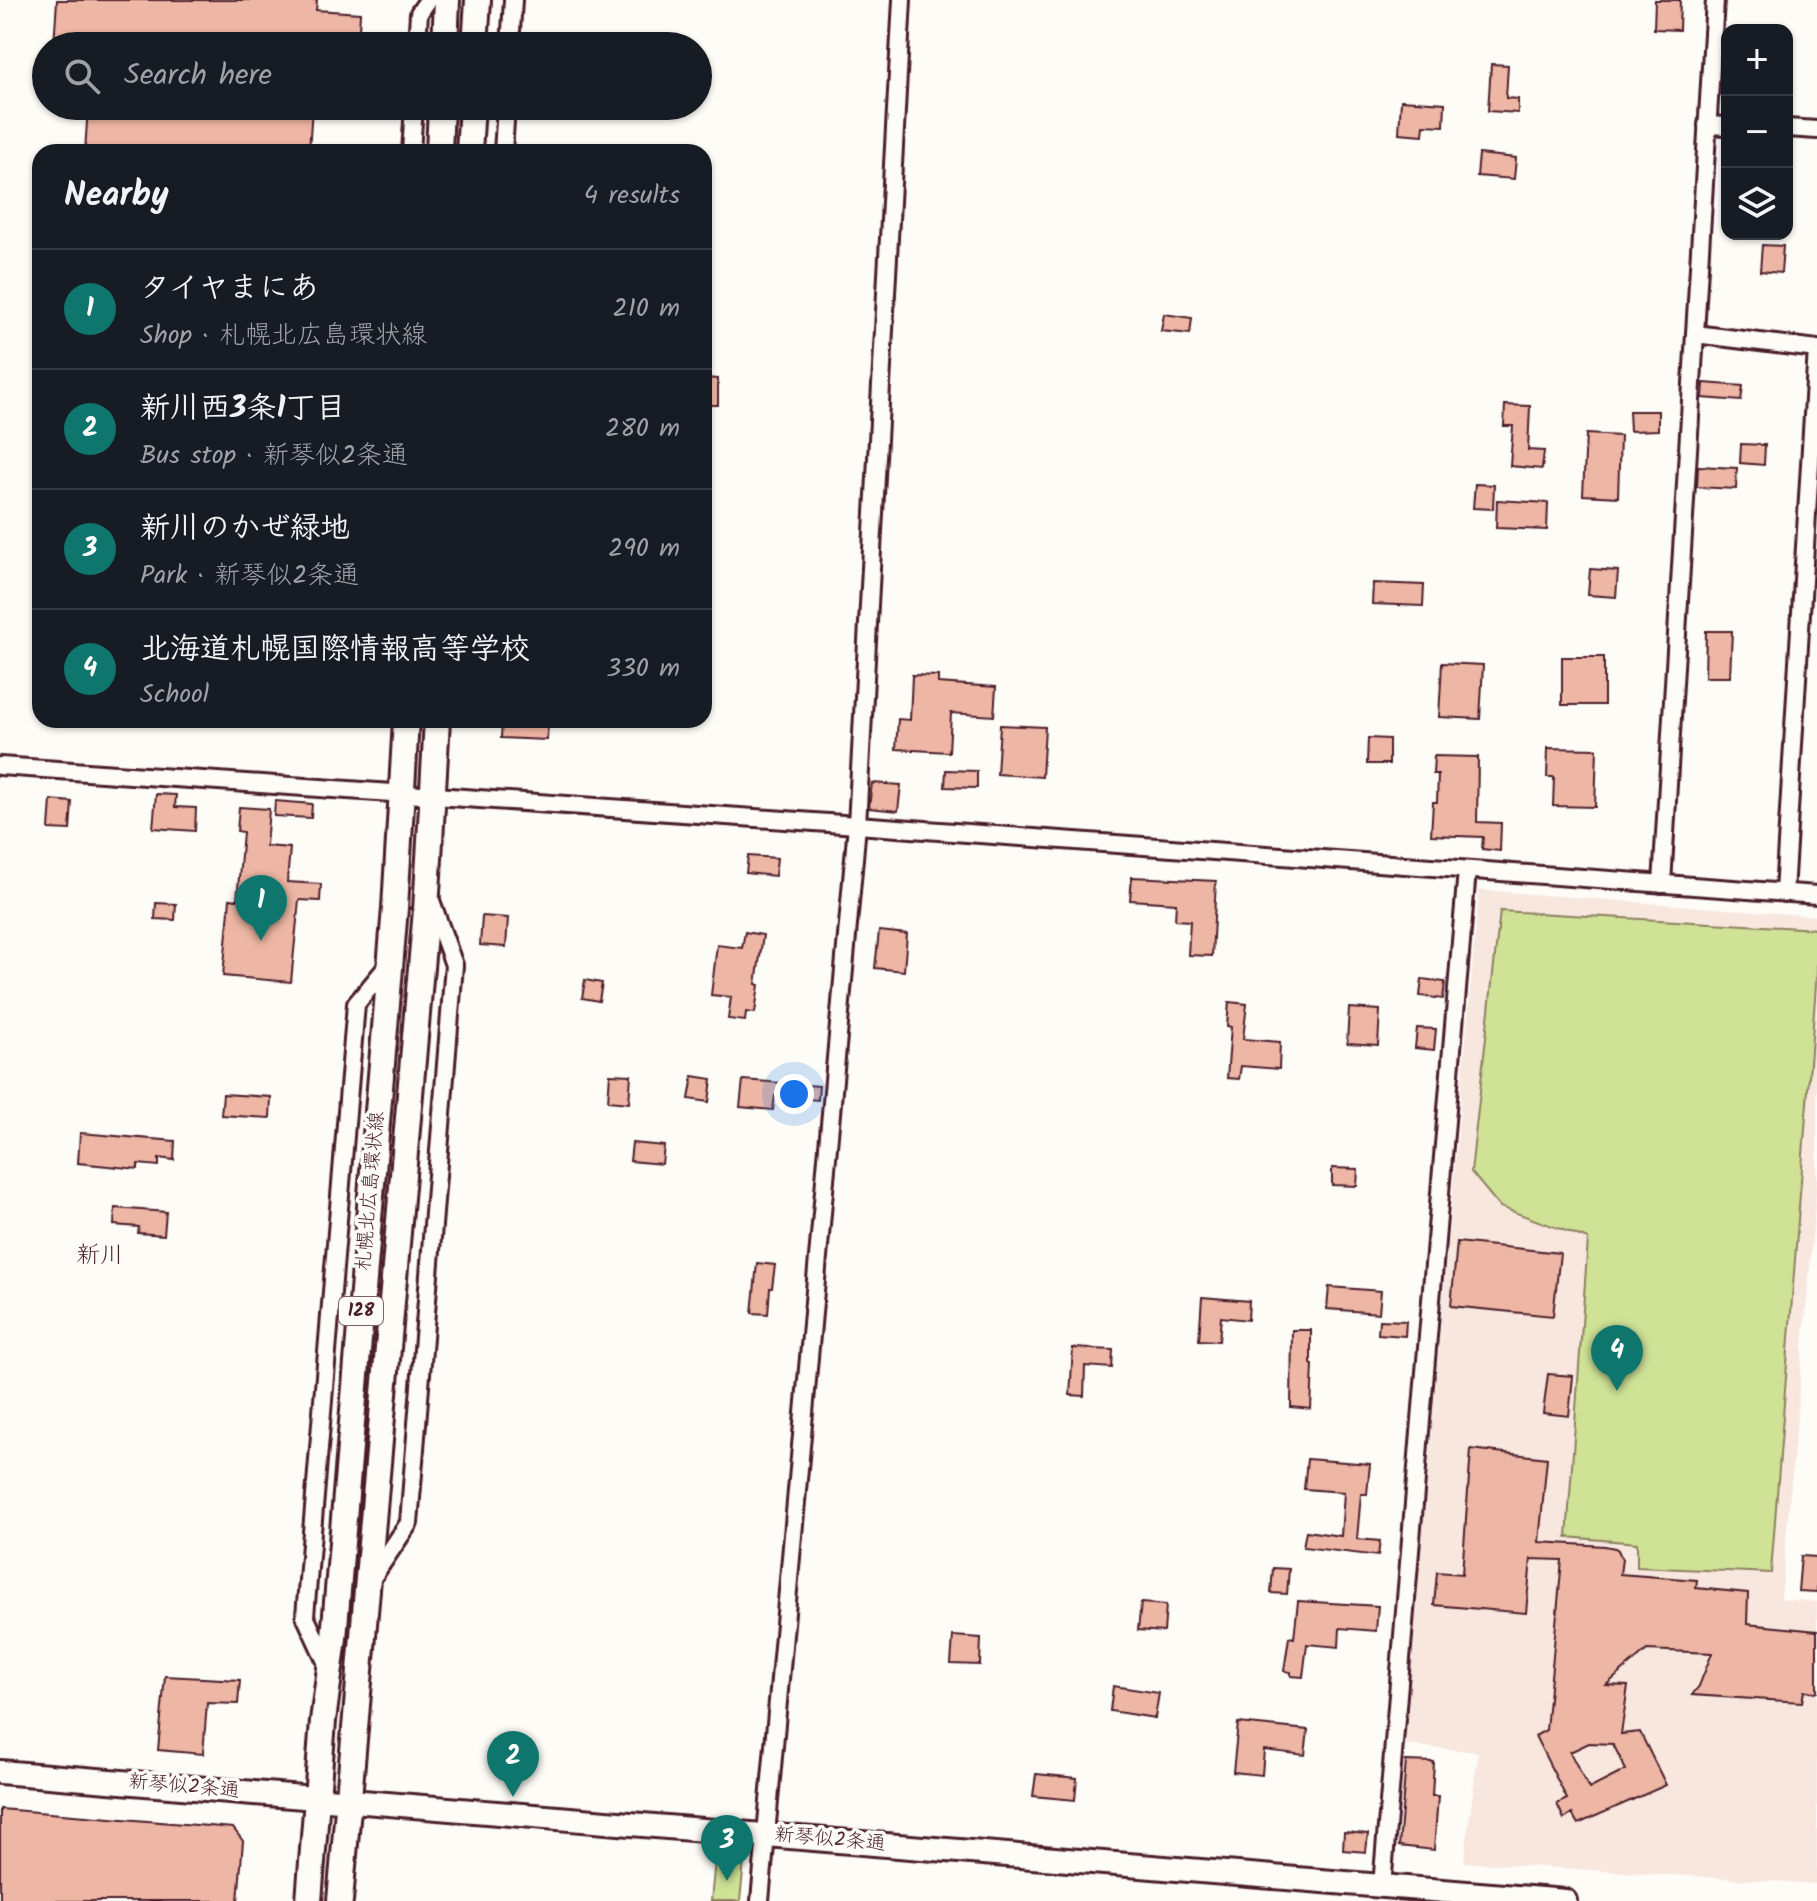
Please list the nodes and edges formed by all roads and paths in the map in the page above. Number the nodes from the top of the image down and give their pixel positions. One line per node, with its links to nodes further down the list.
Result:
1 (428, 0): 7 (street)
2 (447, 0): 8 (main road)
3 (478, 0): 9 (main road)
4 (513, 0): 10 (street)
5 (902, 0): 30 (street)
6 (1715, 0): 15 (street)
7 (418, 32)
8 (446, 32)
9 (476, 32)
10 (511, 32)
11 (413, 120): 19 (street)
12 (440, 120): 20 (main road)
13 (471, 120): 21 (main road)
14 (505, 120): 22 (street)
15 (1707, 125): 16 (street); 23 (street)
16 (1721, 126)
17 (1793, 128): 18 (street)
18 (1817, 130)
19 (412, 144)
20 (439, 144)
21 (470, 144)
22 (504, 144)
23 (1695, 334): 24 (street); 32 (street)
24 (1817, 348): 34 (street)
25 (405, 728): 28 (main road, 札幌北広島環状線 / 128)
26 (436, 728): 29 (main road, 札幌北広島環状線 / 128)
27 (0, 766): 28 (street)
28 (401, 795): 29 (street); 38 (main road, 札幌北広島環状線 / 128)
29 (432, 796): 30 (street); 33 (main road, 札幌北広島環状線 / 128)
30 (857, 825): 31 (street); 40 (street)
31 (1467, 870): 32 (street); 41 (street)
32 (1662, 884): 34 (street)
33 (427, 889): 36 (main road, 札幌北広島環状線 / 128); 36 (street)
34 (1784, 893): 35 (street)
35 (1817, 895)
36 (367, 1586): 39 (main road, 札幌北広島環状線 / 128)
37 (0, 1772): 38 (street, 新琴似2条通)
38 (318, 1798): 39 (street, 新琴似2条通); 42 (main road, 札幌北広島環状線 / 128)
39 (349, 1800): 40 (street, 新琴似2条通); 43 (main road, 札幌北広島環状線 / 128)
40 (765, 1834): 41 (street, 新琴似2条通); 44 (street)
41 (1382, 1886): 45 (street, 新琴似2条通)
42 (309, 1901)
43 (340, 1901)
44 (760, 1901)
45 (1565, 1901)

